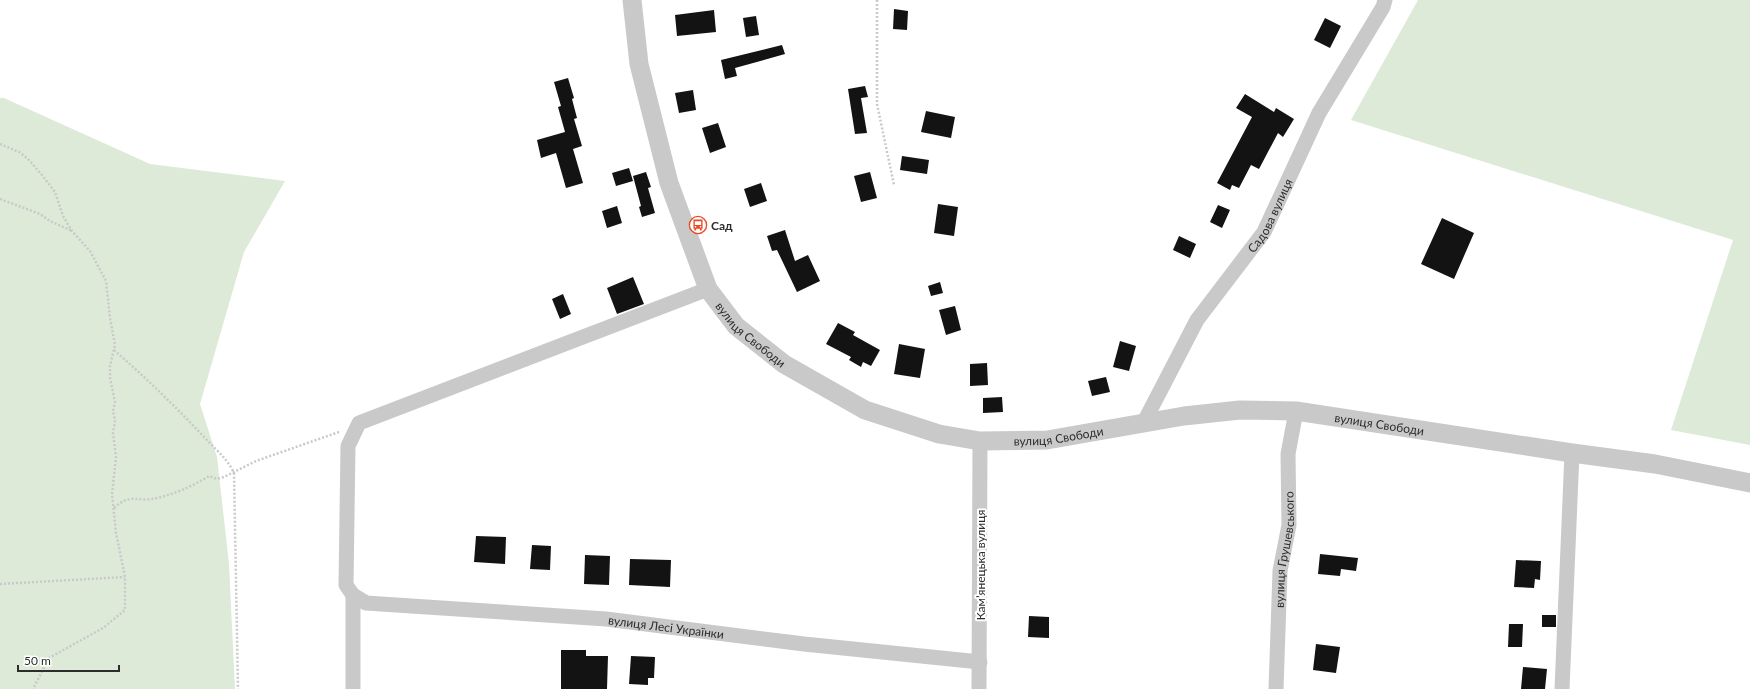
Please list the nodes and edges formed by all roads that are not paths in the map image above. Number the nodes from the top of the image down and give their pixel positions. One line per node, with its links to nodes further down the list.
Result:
1 (632, 0): 3 (street, вулиця Свободи)
2 (1385, 0): 5 (street, Садова вулиця)
3 (708, 289): 6 (street, вулиця Свободи); 9 (street)
4 (1296, 411): 5 (street, вулиця Свободи); 7 (street, вулиця Свободи); 13 (street, вулиця Грушевського)
5 (1143, 424): 6 (street, вулиця Свободи)
6 (980, 441): 10 (street, Камʼянецька вулиця)
7 (1572, 453): 8 (street, вулиця Свободи); 14 (street)
8 (1750, 483)
9 (353, 595): 10 (street, вулиця Лесі Українки); 11 (street)
10 (980, 662): 12 (street, Камʼянецька вулиця)
11 (353, 689)
12 (979, 689)
13 (1276, 689)
14 (1562, 689)

